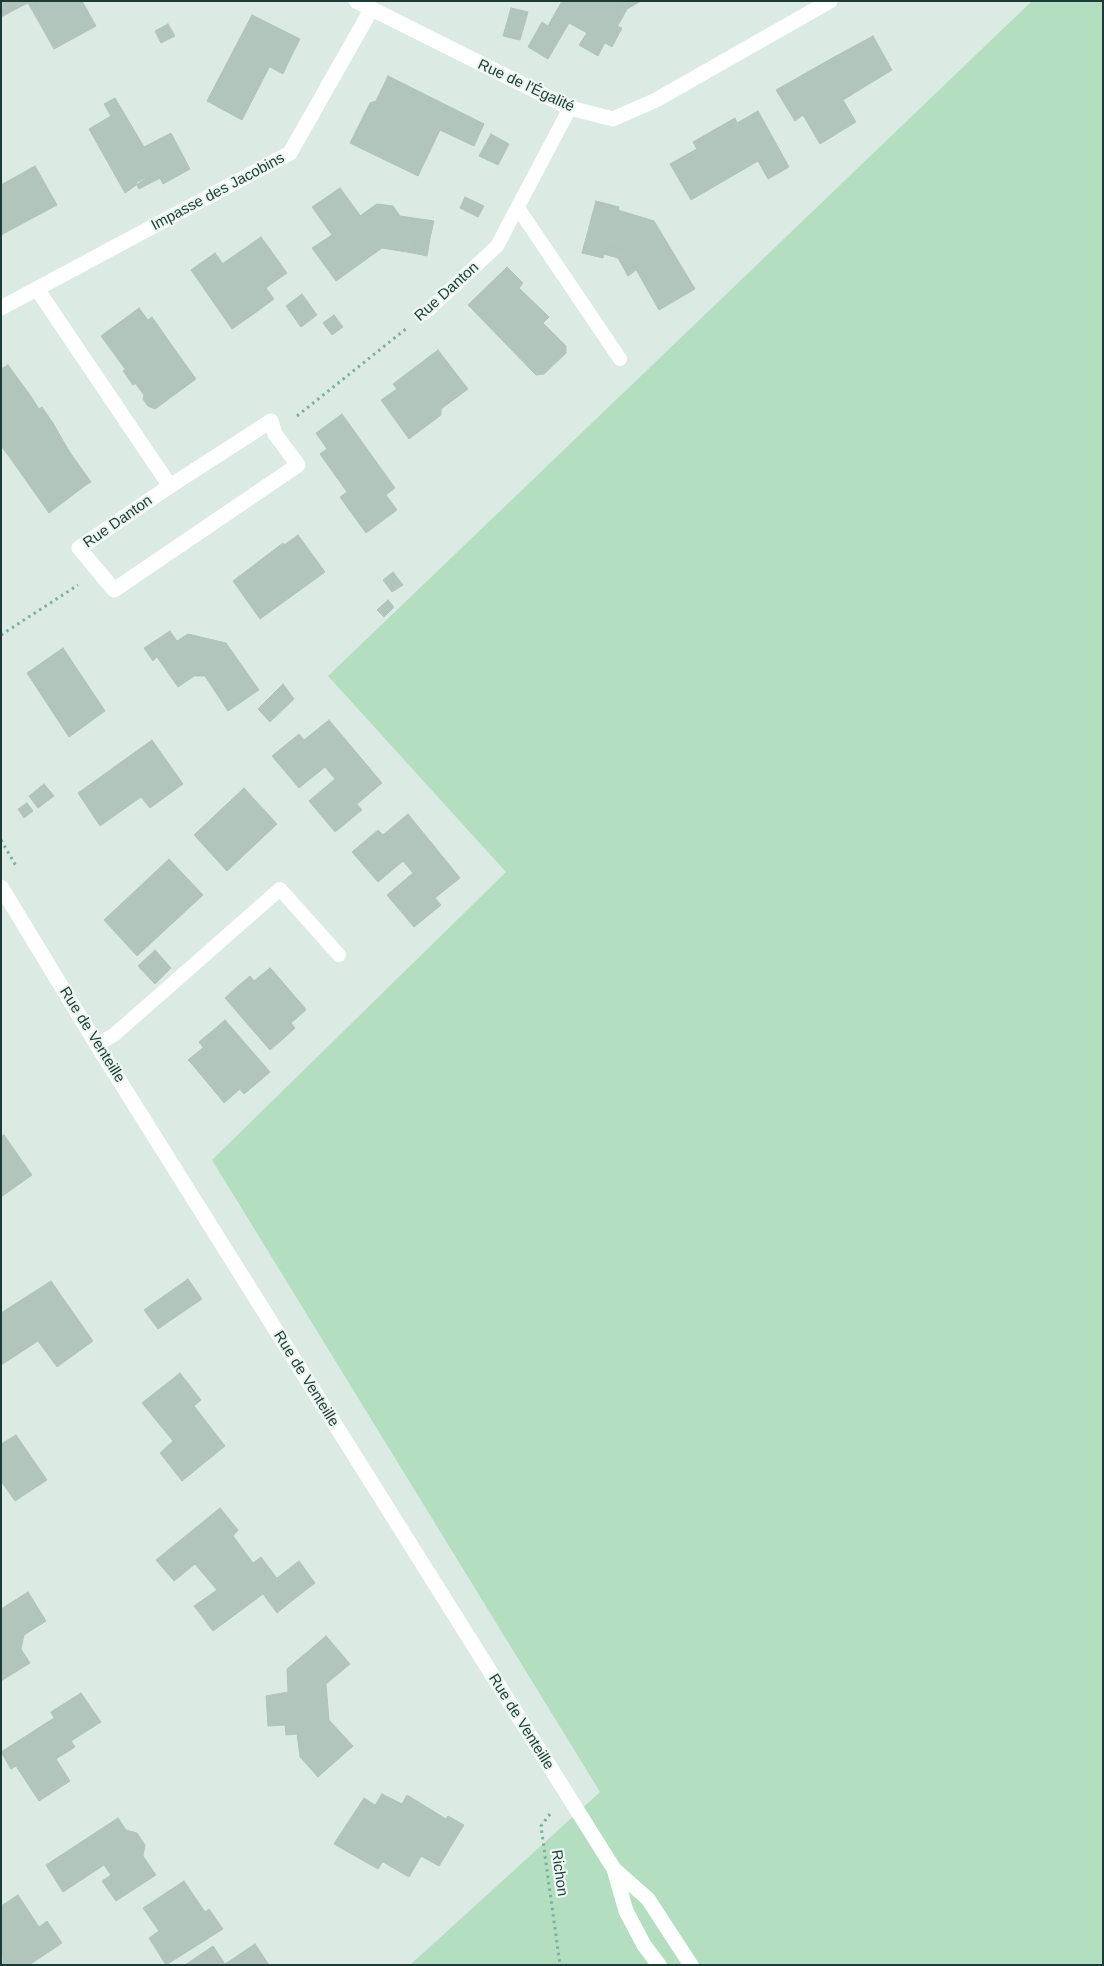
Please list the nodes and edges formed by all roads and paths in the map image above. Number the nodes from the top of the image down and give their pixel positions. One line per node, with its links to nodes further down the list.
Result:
1 (356, 1): 3 (street, Rue de l'Égalité)
2 (830, 1): 4 (street, Rue de l'Égalité)
3 (371, 10): 4 (street, Rue de l'Égalité); 6 (street, Impasse des Jacobins)
4 (570, 108): 5 (lane, Rue Danton)
5 (518, 208): 8 (lane, Rue Danton); 9 (lane)
6 (37, 289): 7 (street, Impasse des Jacobins); 11 (street)
7 (1, 308)
8 (425, 313): 10 (path, Rue Danton)
9 (620, 359)
10 (275, 434): 11 (street, Rue Danton); 12 (street, Rue Danton)
11 (170, 486): 12 (street, Rue Danton)
12 (99, 572): 13 (path)
13 (1, 635)
14 (1, 887): 16 (street, Rue de Venteille)
15 (339, 955): 16 (lane)
16 (97, 1045): 17 (street, Rue de Venteille)
17 (566, 1793): 18 (street, Rue de Venteille); 19 (path, Richon)
18 (614, 1869): 20 (street, Rue de Venteille); 21 (street, Rue de Venteille)
19 (560, 1965)
20 (659, 1965)
21 (691, 1965)

